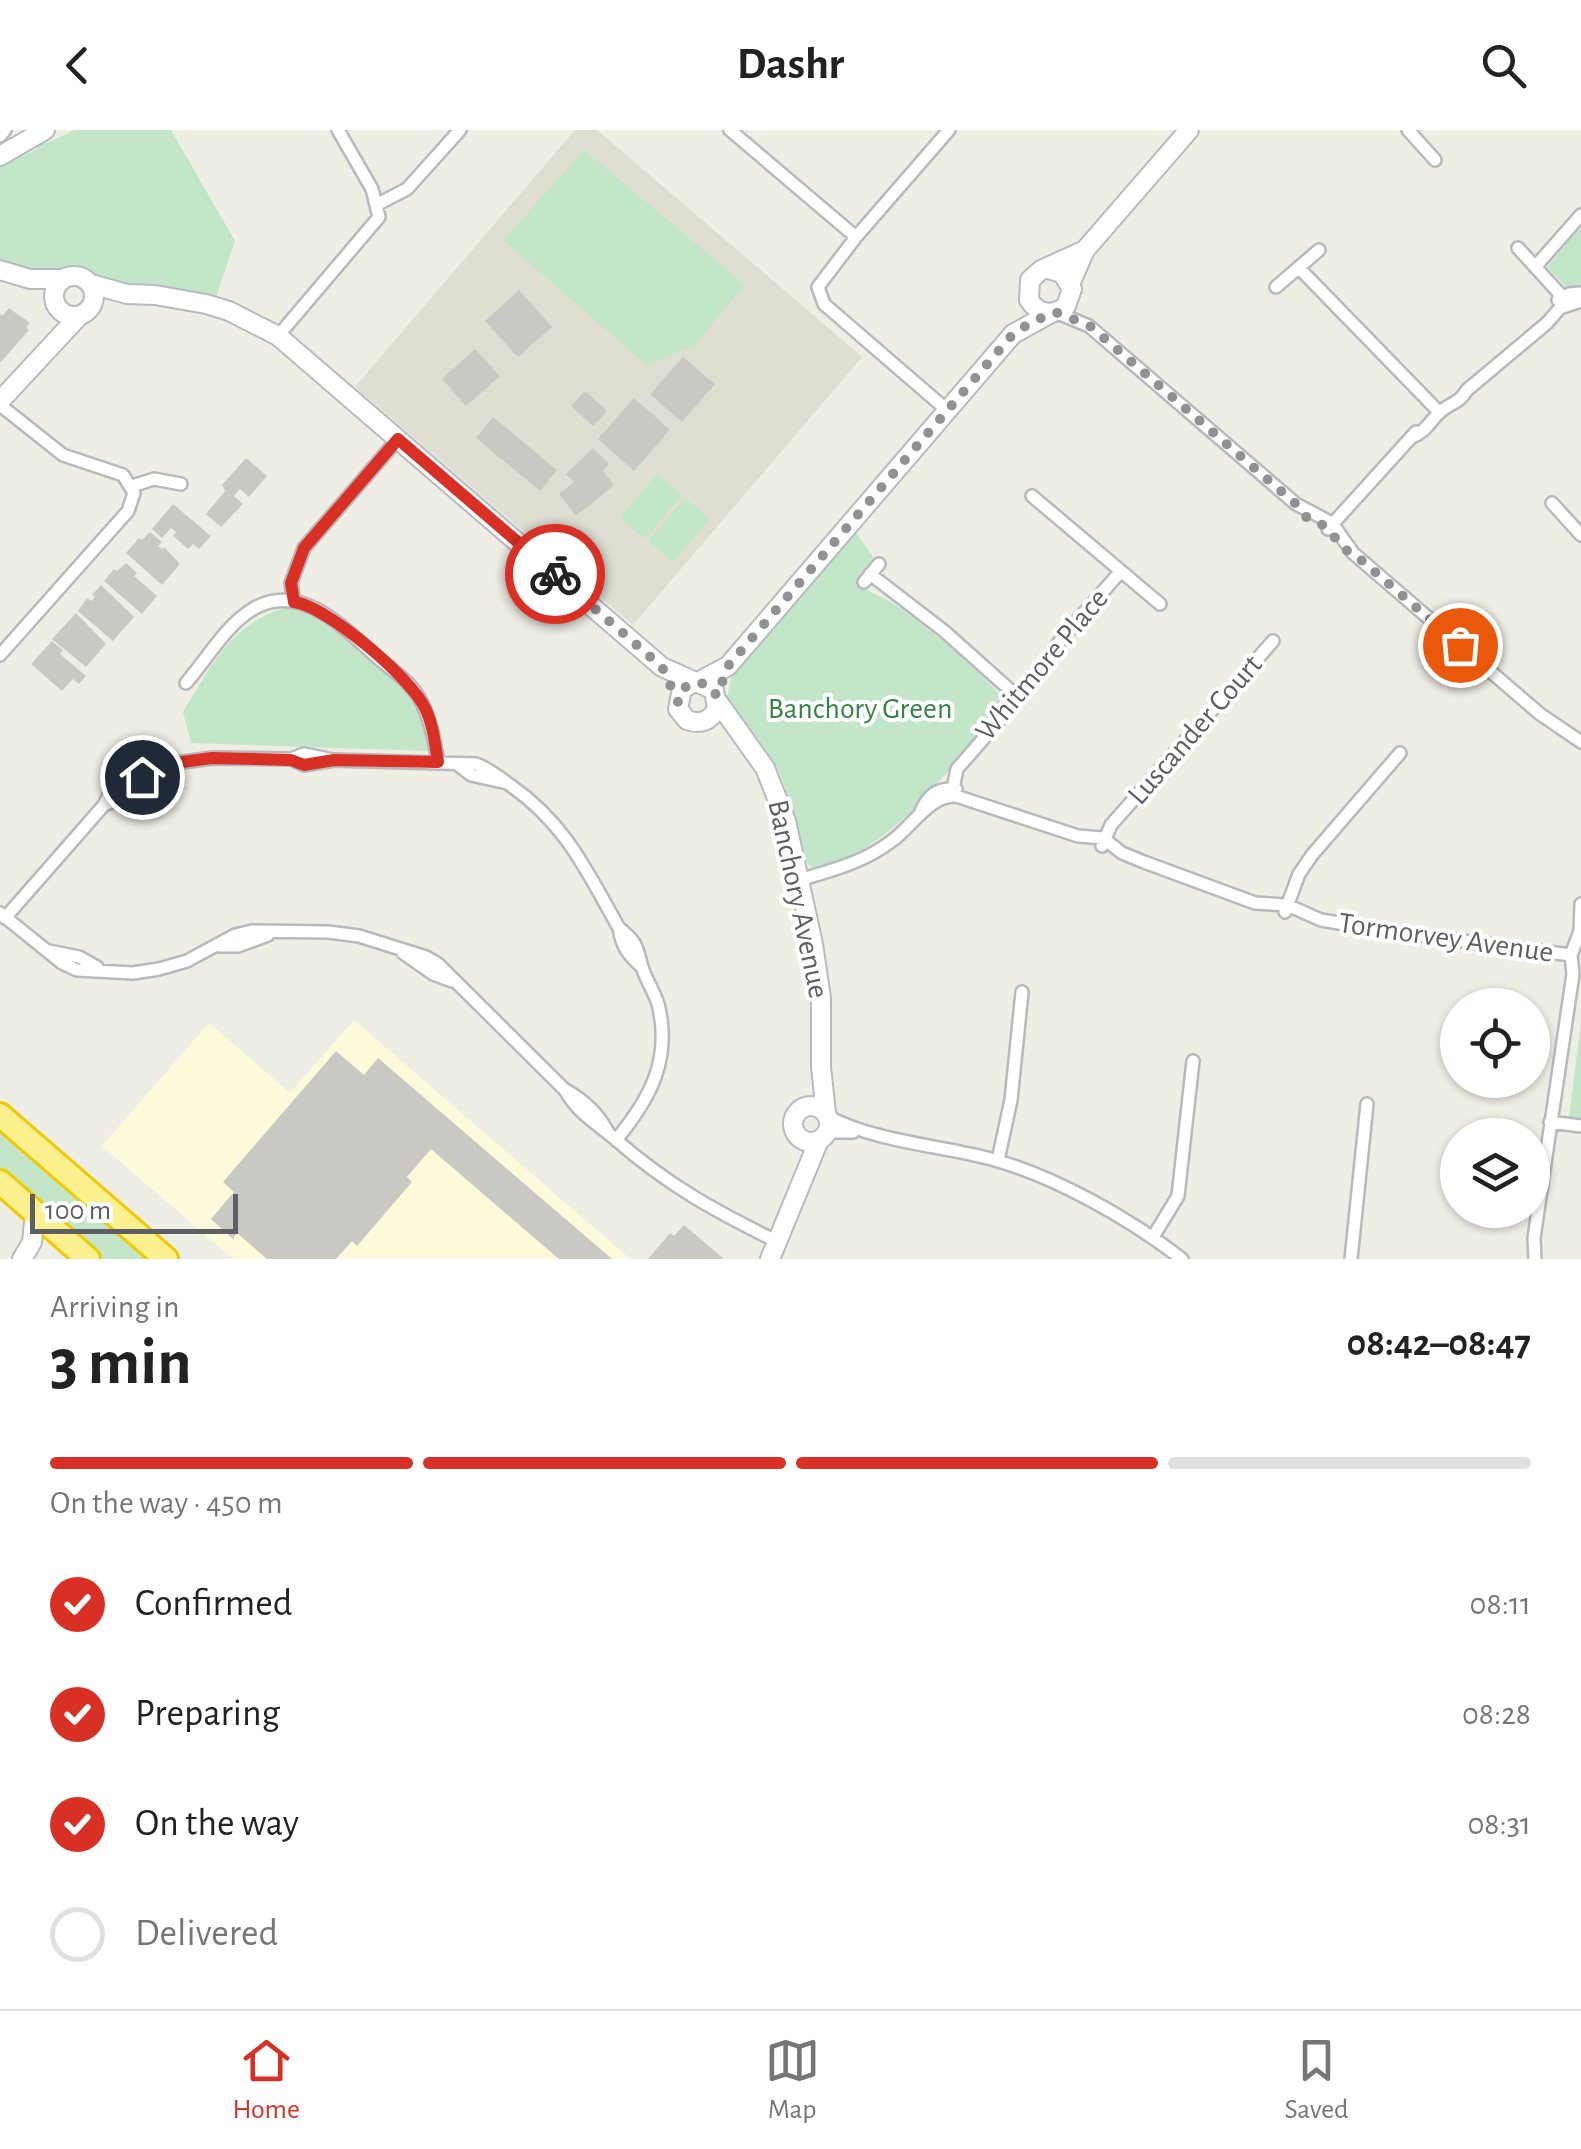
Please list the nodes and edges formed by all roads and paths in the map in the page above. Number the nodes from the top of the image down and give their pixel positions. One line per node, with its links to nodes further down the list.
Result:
1 (5, 130): 9 (street)
2 (45, 130): 10 (street)
3 (338, 130): 12 (street)
4 (460, 130): 12 (street)
5 (730, 130): 14 (street)
6 (949, 130): 14 (street)
7 (1189, 130): 16 (street)
8 (1416, 133): 11 (street)
9 (0, 136)
10 (0, 156)
11 (1435, 160)
12 (378, 204): 36 (street)
13 (1581, 216): 19 (street)
14 (856, 237): 40 (street)
15 (1518, 248): 19 (street)
16 (1086, 250): 20 (street); 25 (street)
17 (1319, 250): 18 (street)
18 (1298, 268): 26 (street); 39 (street)
19 (1535, 268): 30 (street)
20 (1048, 269): 25 (street); 29 (street)
21 (0, 270): 22 (street)
22 (30, 279): 23 (street); 31 (street)
23 (63, 279): 24 (street); 31 (street)
24 (90, 284): 28 (street); 32 (street)
25 (1071, 286): 33 (street); 34 (street)
26 (1276, 287)
27 (1581, 293): 30 (street)
28 (128, 294): 32 (street); 36 (street)
29 (1027, 294): 33 (street); 35 (street)
30 (1570, 300): 39 (street)
31 (56, 303): 32 (street); 37 (street)
32 (84, 312): 37 (street)
33 (1053, 313): 34 (street); 35 (street)
34 (1090, 326): 47 (street)
35 (1013, 334): 40 (street)
36 (278, 336): 41 (street)
37 (50, 345): 38 (street)
38 (0, 403): 43 (street)
39 (1437, 410): 47 (street)
40 (948, 411): 55 (street)
41 (398, 439): 51 (street); 56 (street)
42 (181, 484): 43 (street)
43 (132, 486): 54 (street)
44 (1032, 496): 49 (street, Whitmore Place)
45 (1552, 503): 46 (street)
46 (1577, 521): 48 (street)
47 (1330, 526): 64 (street)
48 (1581, 535)
49 (1121, 571): 52 (street, Whitmore Place); 59 (street, Whitmore Place)
50 (871, 573): 59 (street)
51 (294, 602): 57 (street); 66 (street)
52 (1160, 604)
53 (1273, 641): 68 (street, Luscander Court)
54 (0, 655)
55 (728, 666): 58 (street); 60 (street)
56 (662, 667): 58 (street); 61 (street)
57 (186, 682)
58 (697, 682): 60 (street); 61 (street)
59 (1019, 698): 67 (street, Whitmore Place)
60 (718, 699): 62 (street); 63 (street, Banchory Avenue)
61 (678, 702): 62 (street)
62 (701, 722): 63 (street)
63 (744, 740): 69 (street, Banchory Avenue)
64 (1581, 742)
65 (1400, 753): 71 (street)
66 (438, 762): 72 (street); 85 (street)
67 (956, 792): 68 (street, Tormorvey Avenue); 69 (street)
68 (1105, 842): 71 (street, Tormorvey Avenue)
69 (799, 880): 77 (street, Banchory Avenue)
70 (1581, 904): 73 (street)
71 (1286, 908): 74 (street, Tormorvey Avenue)
72 (3, 916): 85 (street)
73 (1579, 919): 74 (street)
74 (1568, 955): 81 (street)
75 (1022, 992): 86 (street)
76 (1193, 1061): 91 (street)
77 (821, 1067): 79 (street, Banchory Avenue); 82 (street, Banchory Avenue)
78 (1368, 1104): 97 (street)
79 (803, 1108): 82 (street); 84 (street)
80 (0, 1115): 95 (highway)
81 (1550, 1122): 83 (street)
82 (825, 1125): 84 (street); 86 (street); 87 (street)
83 (1581, 1126)
84 (797, 1134): 87 (street)
85 (613, 1138): 92 (street)
86 (998, 1160): 91 (street)
87 (802, 1175): 92 (street)
88 (0, 1182): 89 (highway)
89 (35, 1212): 93 (street); 94 (highway)
90 (1535, 1228): 98 (street)
91 (1153, 1237): 96 (street)
92 (774, 1250)
93 (22, 1259)
94 (88, 1259)
95 (166, 1259)
96 (1182, 1259)
97 (1351, 1259)
98 (1535, 1259)

